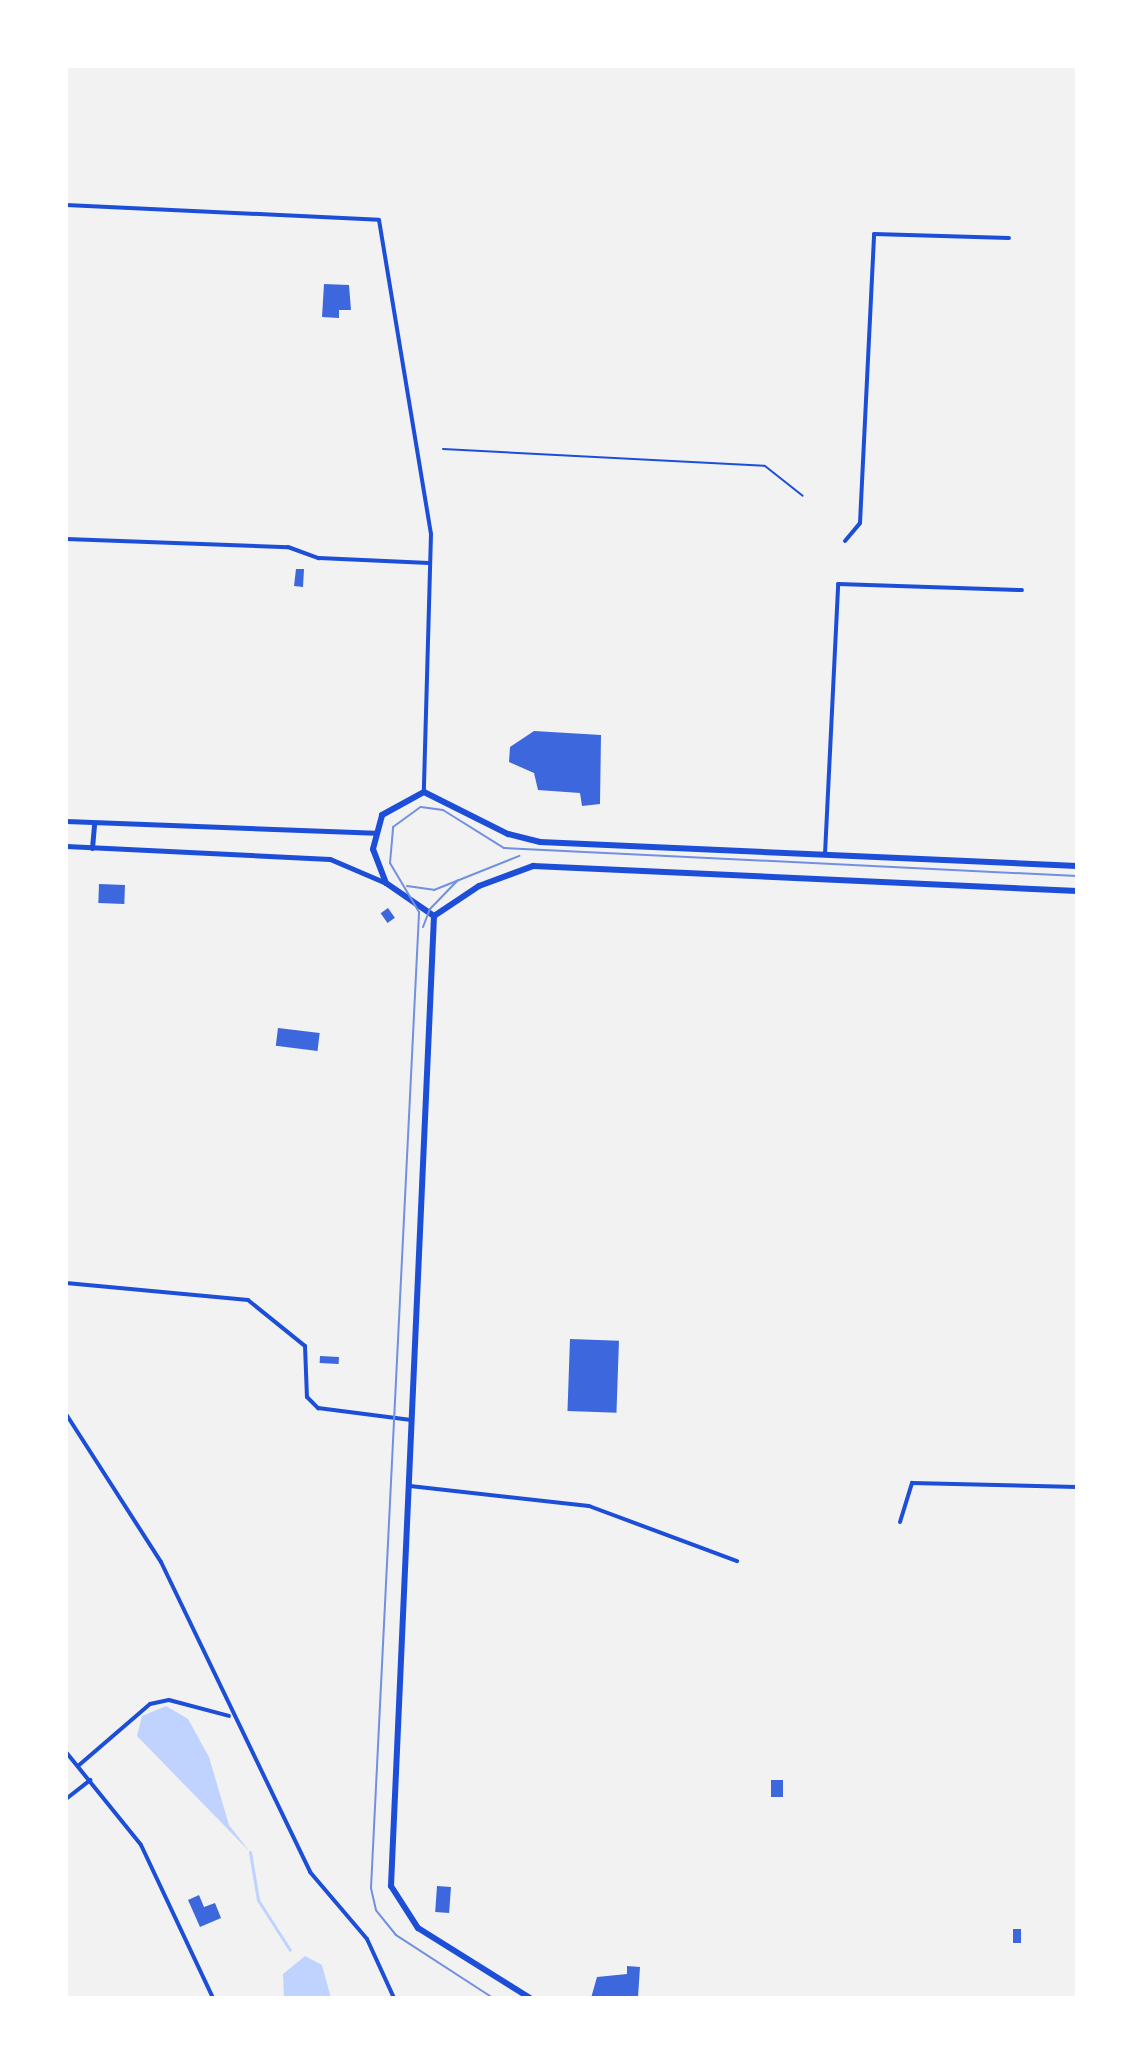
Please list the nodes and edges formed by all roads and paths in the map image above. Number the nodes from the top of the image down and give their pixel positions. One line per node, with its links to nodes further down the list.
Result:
1 (66, 205): 7 (street)
2 (1009, 238): 6 (street)
3 (443, 449): 4 (lane)
4 (803, 496)
5 (66, 539): 7 (street)
6 (845, 541)
7 (429, 563): 9 (street)
8 (1022, 590): 15 (street)
9 (424, 792): 12 (main road); 15 (main road)
10 (66, 821): 11 (street)
11 (94, 823): 12 (street); 14 (street)
12 (375, 833): 17 (main road)
13 (66, 846): 14 (street)
14 (92, 848): 17 (street)
15 (825, 854): 16 (main road)
16 (1077, 866)
17 (386, 883): 19 (main road)
18 (1077, 891): 19 (main road)
19 (434, 916): 22 (main road)
20 (66, 1283): 22 (street)
21 (66, 1414): 27 (street)
22 (413, 1420): 23 (main road)
23 (410, 1486): 26 (street); 34 (main road)
24 (1077, 1487): 25 (street)
25 (900, 1522)
26 (737, 1561)
27 (229, 1716): 29 (street); 33 (street)
28 (66, 1752): 29 (street)
29 (78, 1766): 30 (street)
30 (90, 1780): 31 (street); 32 (street)
31 (66, 1799)
32 (213, 1998)
33 (394, 1998)
34 (530, 1998)

